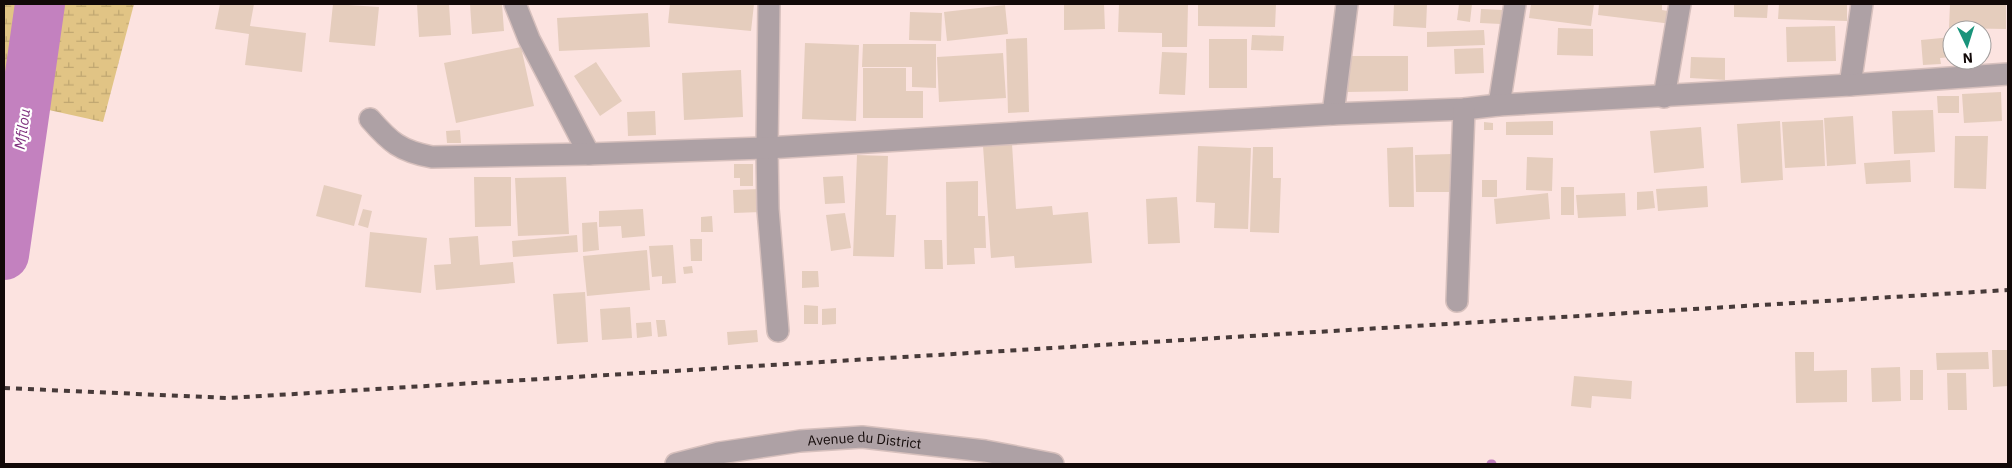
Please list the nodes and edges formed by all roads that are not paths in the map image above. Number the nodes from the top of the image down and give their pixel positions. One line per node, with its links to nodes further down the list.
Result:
1 (515, 4): 15 (street)
2 (769, 4): 14 (street)
3 (1347, 4): 12 (street)
4 (1515, 4): 10 (street)
5 (1680, 4): 9 (street)
6 (1862, 4): 8 (street)
7 (2008, 74): 8 (street)
8 (1850, 85): 9 (street)
9 (1664, 96): 10 (street)
10 (1499, 105): 11 (street)
11 (1464, 109): 12 (street); 16 (street)
12 (1333, 114): 14 (street)
13 (370, 119): 15 (street)
14 (767, 148): 15 (street); 17 (street)
15 (589, 154)
16 (1457, 301)
17 (778, 331)
18 (676, 464): 19 (street, Avenue du District)
19 (1053, 464)

